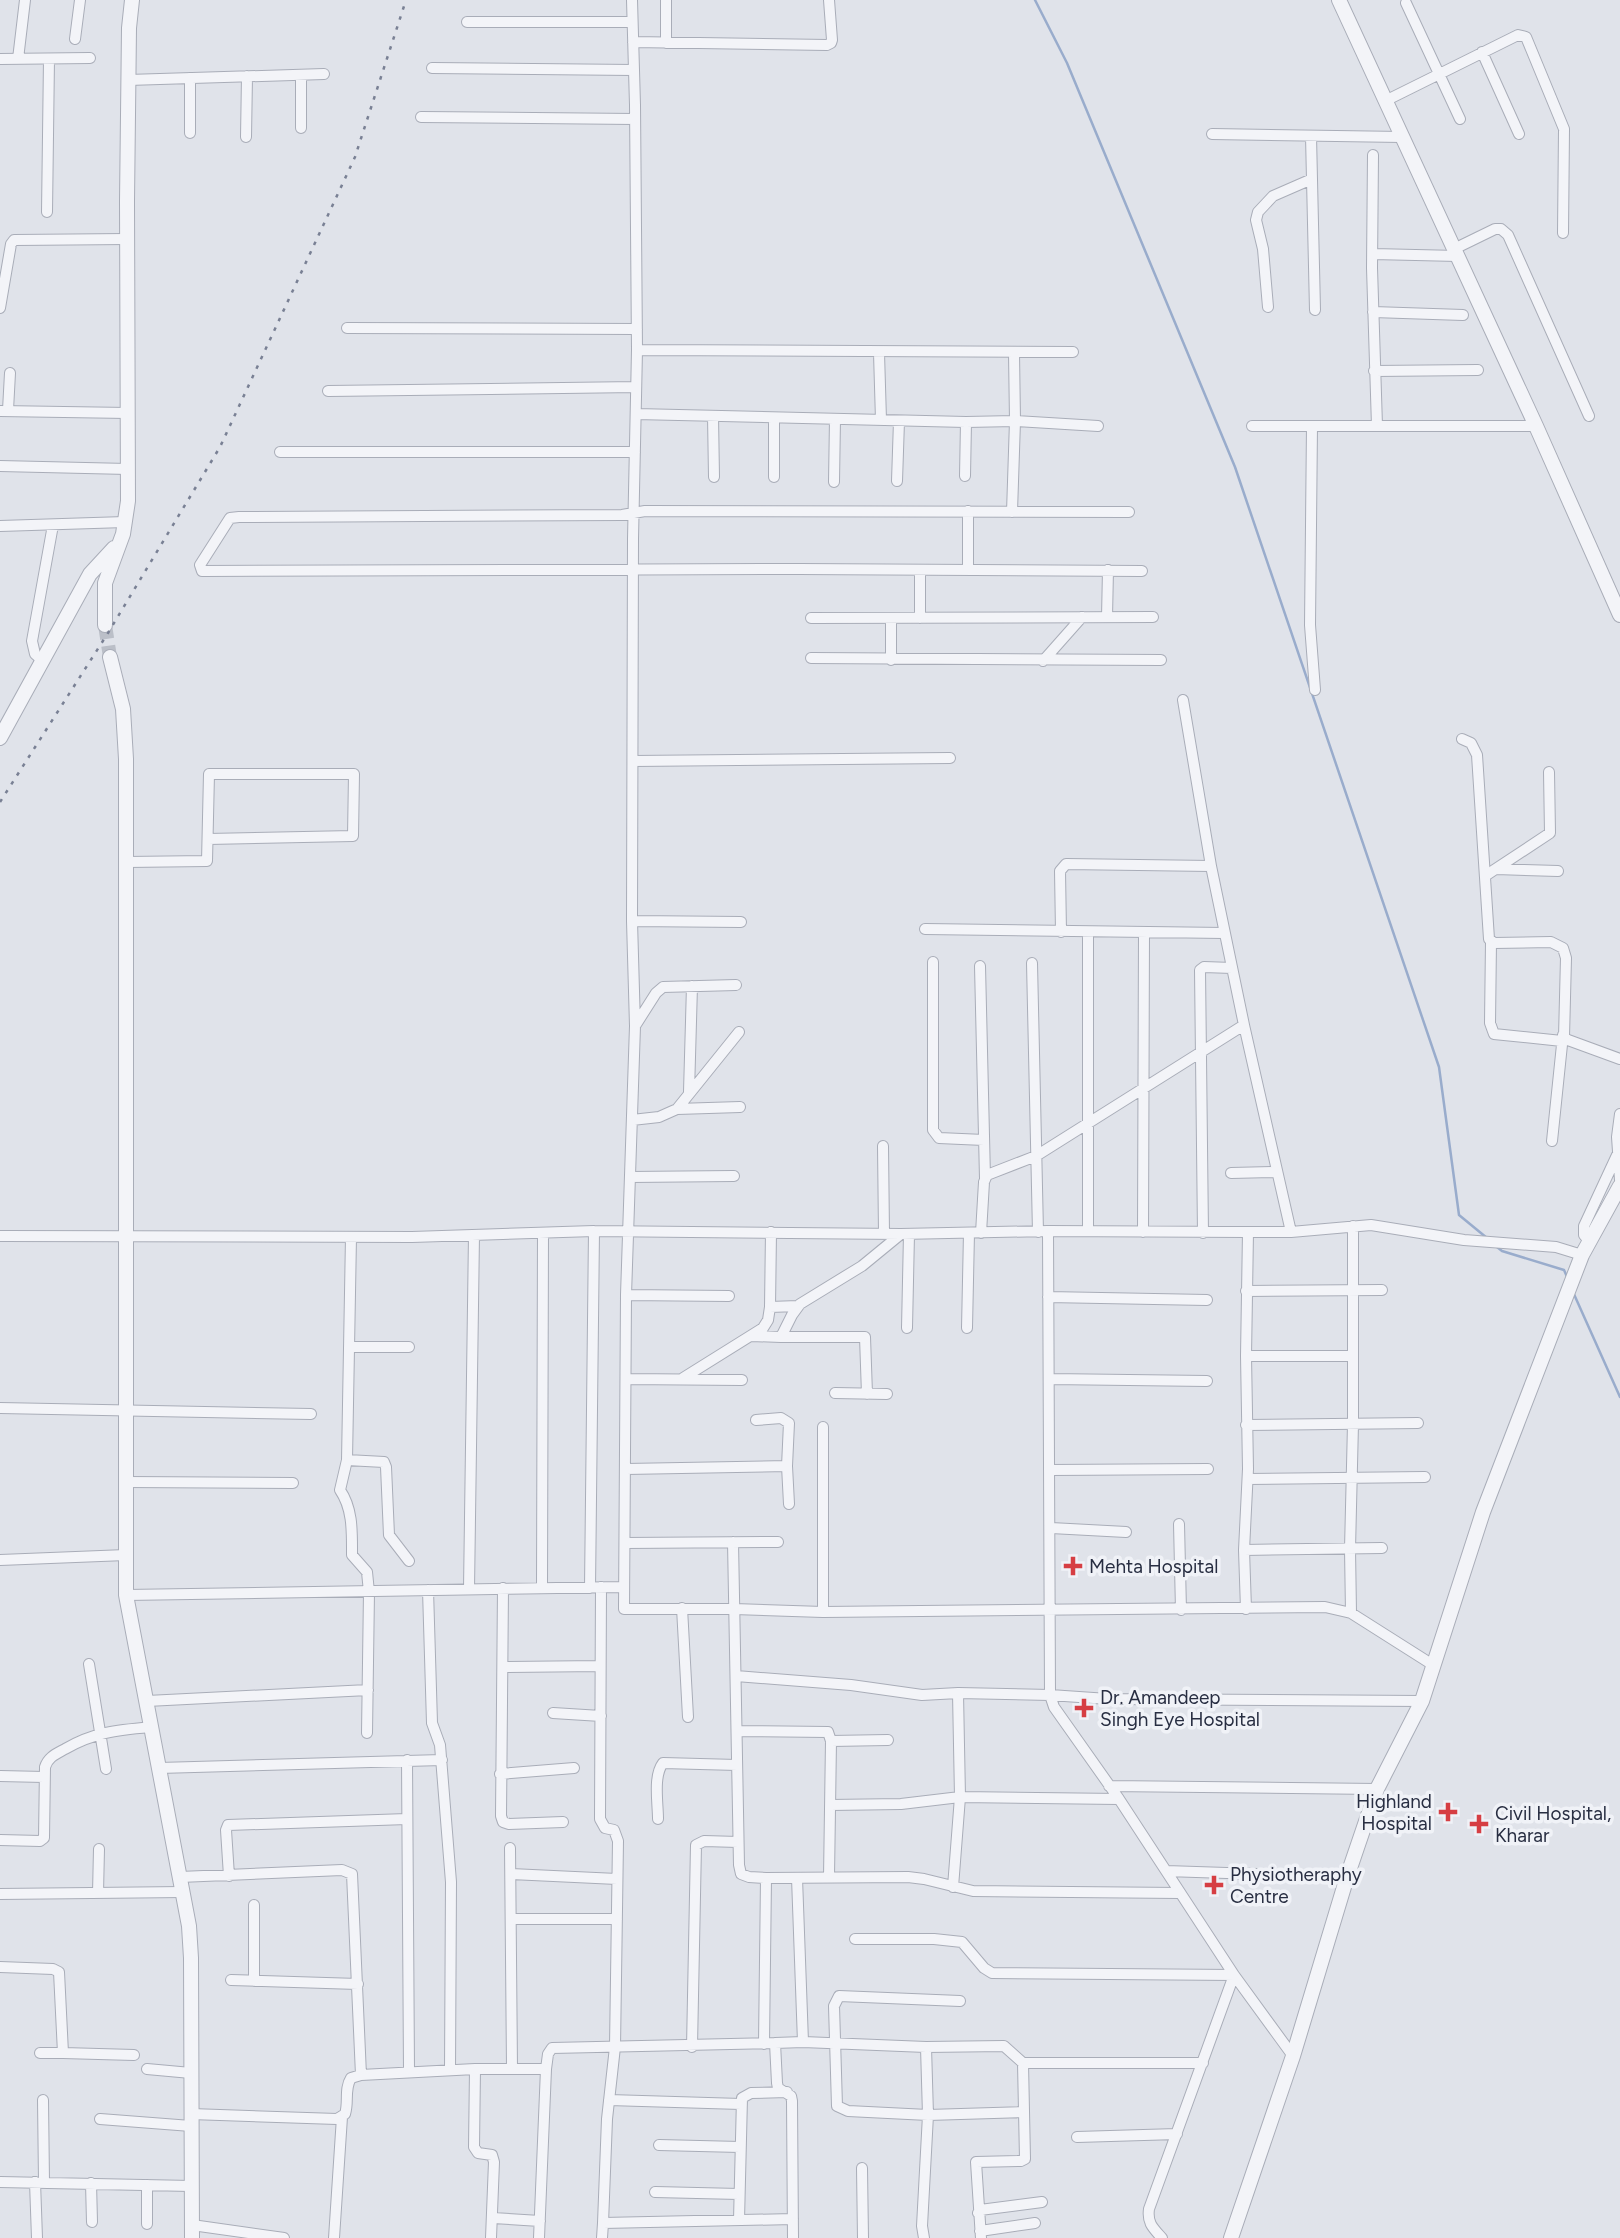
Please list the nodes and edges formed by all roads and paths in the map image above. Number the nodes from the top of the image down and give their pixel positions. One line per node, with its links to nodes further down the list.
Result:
1 (25, 0): 17 (street)
2 (80, 0): 11 (street)
3 (132, 0): 26 (street)
4 (632, 0): 10 (street)
5 (666, 0): 13 (street)
6 (830, 0): 13 (street)
7 (1339, 0): 27 (street)
8 (1406, 3): 22 (street)
9 (467, 22): 10 (street)
10 (632, 22): 12 (street)
11 (75, 39)
12 (633, 41): 13 (street); 20 (street)
13 (666, 43)
14 (1482, 52): 22 (street); 34 (street); 41 (street)
15 (90, 58): 18 (street)
16 (0, 59): 17 (street)
17 (18, 59): 18 (street)
18 (49, 59): 40 (street)
19 (432, 68): 20 (street)
20 (634, 70): 29 (street)
21 (324, 74): 23 (street)
22 (1439, 74): 27 (street); 30 (street)
23 (301, 75): 24 (street); 31 (street)
24 (247, 76): 25 (street); 36 (street)
25 (190, 78): 26 (street); 32 (street)
26 (128, 80): 42 (street)
27 (1385, 101): 37 (street)
28 (421, 117): 29 (street)
29 (635, 119): 53 (street)
30 (1460, 119)
31 (301, 128)
32 (190, 133)
33 (1212, 134): 35 (street)
34 (1519, 135)
35 (1311, 136): 37 (street); 39 (street)
36 (246, 137)
37 (1402, 137): 45 (street)
38 (1373, 155): 46 (street)
39 (1312, 179): 47 (street); 49 (street)
40 (47, 212)
41 (1563, 233)
42 (127, 239): 44 (street); 64 (street)
43 (0, 240): 44 (street)
44 (14, 240): 48 (street)
45 (1456, 252): 46 (street); 67 (street); 78 (street)
46 (1373, 254): 50 (street)
47 (1268, 307)
48 (0, 308)
49 (1315, 310)
50 (1373, 312): 51 (street); 59 (street)
51 (1463, 314)
52 (347, 328): 53 (street)
53 (637, 329): 54 (street)
54 (637, 350): 56 (street); 61 (street)
55 (1073, 352): 57 (street)
56 (879, 353): 57 (street); 70 (street)
57 (1014, 353): 72 (street)
58 (1478, 370): 59 (street)
59 (1374, 371): 77 (street)
60 (10, 373): 63 (street)
61 (636, 387): 62 (street); 65 (street)
62 (328, 391)
63 (4, 411): 64 (street)
64 (128, 412): 82 (street)
65 (636, 414): 66 (street); 80 (street)
66 (713, 416): 68 (street); 84 (street)
67 (1589, 416)
68 (774, 418): 69 (street); 85 (street)
69 (835, 419): 70 (street); 87 (street)
70 (881, 420): 71 (street)
71 (899, 421): 73 (street); 86 (street)
72 (1015, 421): 73 (street); 74 (street); 90 (street)
73 (966, 422): 83 (street)
74 (1098, 426)
75 (1252, 426): 76 (street)
76 (1312, 426): 77 (street); 115 (street)
77 (1377, 426): 78 (street)
78 (1536, 426): 101 (street)
79 (280, 452): 80 (street)
80 (635, 452): 89 (street)
81 (0, 466): 82 (street)
82 (128, 469): 92 (street)
83 (965, 476)
84 (714, 477)
85 (774, 477)
86 (897, 481)
87 (834, 482)
88 (968, 510): 89 (street); 90 (street); 97 (street)
89 (635, 512): 96 (street); 96 (street)
90 (1012, 512): 91 (street)
91 (1129, 512)
92 (125, 523): 93 (street); 95 (street)
93 (53, 525): 94 (street); 113 (street)
94 (0, 526)
95 (119, 544): 108 (street); 113 (street)
96 (634, 569): 98 (street); 120 (street)
97 (968, 569): 98 (street); 99 (street)
98 (920, 570): 107 (street)
99 (1108, 570): 100 (street); 103 (street)
100 (1142, 571)
101 (1620, 615)
102 (1082, 617): 103 (street); 107 (street); 114 (street)
103 (1107, 617): 104 (street)
104 (1153, 617)
105 (811, 618): 106 (street)
106 (891, 618): 107 (street); 111 (street)
107 (920, 618)
108 (105, 625)
109 (110, 657): 123 (street)
110 (811, 658): 111 (street)
111 (891, 660): 114 (street)
112 (1160, 660): 114 (street)
113 (43, 661): 117 (street)
114 (1043, 661)
115 (1315, 690)
116 (1183, 700): 124 (street)
117 (0, 738)
118 (1462, 739): 127 (street)
119 (950, 758): 120 (street)
120 (633, 761): 128 (street)
121 (1549, 772): 125 (street)
122 (208, 839): 122 (street); 123 (street)
123 (127, 862): 184 (street)
124 (1211, 866): 131 (street); 134 (street)
125 (1496, 869): 126 (street); 127 (street)
126 (1558, 871)
127 (1485, 876): 135 (street)
128 (632, 921): 129 (street); 143 (street)
129 (741, 922)
130 (925, 929): 131 (street)
131 (1061, 932): 132 (street)
132 (1088, 932): 133 (street); 154 (street)
133 (1144, 932): 134 (street); 148 (street)
134 (1224, 933): 139 (street)
135 (1491, 943): 145 (street); 145 (street)
136 (933, 962): 155 (street)
137 (1032, 963): 159 (street)
138 (980, 967): 155 (street)
139 (1232, 968): 142 (street); 146 (street)
140 (736, 985): 141 (street)
141 (692, 986): 143 (street); 149 (street)
142 (1244, 1025): 146 (street); 160 (street)
143 (635, 1026): 153 (street)
144 (739, 1032): 149 (street)
145 (1563, 1037): 147 (street); 156 (street)
146 (1202, 1050): 148 (street); 178 (street)
147 (1620, 1059)
148 (1143, 1088): 154 (street); 173 (street)
149 (689, 1092): 151 (street)
150 (740, 1107): 151 (street)
151 (677, 1109): 153 (street)
152 (1620, 1114): 158 (street)
153 (632, 1120): 163 (street)
154 (1087, 1124): 159 (street); 171 (street)
155 (984, 1140): 164 (street)
156 (1552, 1141)
157 (883, 1146): 180 (street)
158 (1617, 1154): 165 (street); 186 (street)
159 (1036, 1156): 164 (street); 170 (street)
160 (1277, 1172): 161 (street); 174 (street)
161 (1231, 1173)
162 (734, 1176): 163 (street)
163 (630, 1177): 169 (street)
164 (985, 1178): 177 (street)
165 (1620, 1180)
166 (1620, 1186): 186 (street)
167 (1353, 1226): 174 (street); 187 (street); 190 (street)
168 (594, 1231): 169 (street); 175 (street); 247 (street)
169 (627, 1231): 172 (street); 191 (street)
170 (1043, 1231): 171 (street); 177 (street); 193 (street)
171 (1088, 1231): 173 (street)
172 (771, 1232): 180 (street); 196 (street)
173 (1143, 1232): 178 (street)
174 (1291, 1232): 179 (street)
175 (543, 1233): 182 (street); 246 (street)
176 (969, 1233): 177 (street); 181 (street); 198 (street)
177 (981, 1233)
178 (1203, 1233): 179 (street)
179 (1248, 1233): 189 (street)
180 (884, 1234): 181 (street)
181 (905, 1234): 195 (street); 197 (street)
182 (474, 1235): 185 (street); 248 (street)
183 (0, 1236): 184 (street)
184 (126, 1236): 185 (street); 214 (street)
185 (351, 1237): 201 (street)
186 (1589, 1241): 187 (street)
187 (1582, 1255): 260 (street)
188 (1382, 1290): 190 (street)
189 (1246, 1291): 190 (street); 203 (street)
190 (1352, 1291): 204 (street)
191 (626, 1295): 192 (street); 206 (street)
192 (729, 1296)
193 (1048, 1297): 194 (street); 207 (street)
194 (1207, 1300)
195 (797, 1306): 196 (street); 200 (street)
196 (770, 1307): 199 (street)
197 (907, 1328)
198 (967, 1328)
199 (751, 1336): 200 (street); 205 (street)
200 (781, 1337): 211 (street)
201 (349, 1347): 202 (street); 221 (street)
202 (408, 1347)
203 (1246, 1356): 204 (street); 219 (street)
204 (1352, 1356): 218 (street)
205 (683, 1378): 206 (street); 208 (street)
206 (626, 1379): 223 (street)
207 (1050, 1379): 209 (street); 225 (street)
208 (742, 1380)
209 (1207, 1381)
210 (835, 1393): 211 (street)
211 (867, 1394): 212 (street)
212 (887, 1394)
213 (0, 1408): 214 (street)
214 (125, 1409): 215 (street); 229 (street)
215 (311, 1414)
216 (756, 1420): 222 (street)
217 (1418, 1423): 218 (street)
218 (1353, 1424): 219 (street); 227 (street)
219 (1247, 1426): 228 (street)
220 (823, 1427): 257 (street)
221 (347, 1460): 243 (street); 250 (street)
222 (787, 1466): 223 (street); 231 (street)
223 (626, 1469): 237 (street)
224 (1208, 1469): 225 (street)
225 (1051, 1471): 233 (street)
226 (1425, 1477): 227 (street)
227 (1351, 1478): 228 (street); 239 (street)
228 (1248, 1479): 240 (street)
229 (126, 1482): 230 (street); 241 (street)
230 (293, 1483)
231 (789, 1504)
232 (1179, 1524): 255 (street)
233 (1051, 1528): 234 (street); 256 (street)
234 (1126, 1532)
235 (733, 1542): 236 (street); 237 (street); 253 (street)
236 (778, 1542)
237 (625, 1543): 244 (street)
238 (1382, 1548): 239 (street)
239 (1350, 1549): 240 (street); 258 (street)
240 (1244, 1550): 254 (street)
241 (126, 1555): 242 (street); 251 (street)
242 (0, 1560)
243 (409, 1561)
244 (623, 1587): 247 (street); 252 (street)
245 (503, 1588): 246 (street); 248 (street); 262 (street)
246 (542, 1588): 247 (street)
247 (596, 1588): 261 (street)
248 (469, 1589): 249 (street)
249 (428, 1590): 250 (street); 279 (street)
250 (369, 1592): 251 (street); 264 (street)
251 (126, 1595): 268 (street)
252 (682, 1608): 253 (street); 271 (street)
253 (734, 1609): 257 (street); 263 (street)
254 (1246, 1609): 255 (street); 258 (street)
255 (1181, 1610): 256 (street)
256 (1051, 1611): 257 (street); 266 (street)
257 (823, 1612)
258 (1352, 1613): 260 (street)
259 (89, 1664): 274 (street)
260 (1433, 1665): 267 (street)
261 (600, 1666): 262 (street); 270 (street)
262 (503, 1667): 284 (street)
263 (736, 1676): 265 (street); 273 (street)
264 (368, 1690): 268 (street); 275 (street)
265 (958, 1693): 266 (street); 289 (street)
266 (1050, 1695): 267 (street); 287 (street)
267 (1422, 1700): 288 (street)
268 (147, 1701): 272 (street)
269 (553, 1713): 270 (street)
270 (601, 1716): 307 (street)
271 (688, 1717)
272 (151, 1727): 274 (street); 281 (street)
273 (737, 1731): 277 (street); 280 (street)
274 (100, 1733): 283 (street); 286 (street)
275 (367, 1733)
276 (888, 1740): 277 (street)
277 (831, 1741): 291 (street)
278 (407, 1760): 279 (street); 281 (street); 292 (street)
279 (442, 1760): 339 (street)
280 (737, 1765): 293 (street); 296 (street)
281 (159, 1768): 302 (street)
282 (574, 1768): 284 (street)
283 (106, 1769)
284 (500, 1774): 294 (street)
285 (0, 1776): 286 (street)
286 (44, 1777): 295 (street)
287 (1109, 1786): 288 (street); 290 (street)
288 (1377, 1789): 304 (street)
289 (960, 1797): 290 (street); 291 (street); 308 (street)
290 (1119, 1799): 299 (street)
291 (830, 1805): 303 (street)
292 (407, 1819): 301 (street); 340 (street)
293 (659, 1819)
294 (563, 1822)
295 (0, 1840)
296 (738, 1842): 305 (street); 327 (street)
297 (510, 1848): 300 (street)
298 (99, 1849): 311 (street)
299 (1166, 1871): 304 (street); 310 (street)
300 (511, 1874): 307 (street); 314 (street)
301 (229, 1876): 302 (street); 321 (street)
302 (180, 1877): 309 (street)
303 (829, 1877): 306 (street); 308 (street)
304 (1347, 1877): 332 (street)
305 (766, 1878): 306 (street); 324 (street)
306 (797, 1878): 323 (street)
307 (617, 1879): 315 (street)
308 (953, 1887): 310 (street)
309 (183, 1892): 311 (street); 341 (street)
310 (1180, 1892): 318 (street)
311 (98, 1893): 312 (street)
312 (0, 1894)
313 (254, 1905): 320 (street)
314 (512, 1919): 315 (street); 336 (street)
315 (617, 1919): 326 (street)
316 (855, 1939): 318 (street)
317 (0, 1967): 330 (street)
318 (1234, 1975): 332 (street); 334 (street)
319 (231, 1980): 320 (street)
320 (254, 1981): 321 (street)
321 (358, 1984): 342 (street)
322 (960, 2001): 325 (street)
323 (803, 2042): 324 (street); 325 (street)
324 (770, 2043): 327 (street); 343 (street)
325 (834, 2045): 328 (street); 348 (street)
326 (615, 2047): 327 (street); 338 (street); 345 (street)
327 (692, 2047)
328 (926, 2048): 333 (street); 348 (street)
329 (40, 2053): 330 (street)
330 (63, 2053): 331 (street)
331 (134, 2055)
332 (1293, 2056): 386 (street)
333 (1023, 2063): 334 (street); 347 (street)
334 (1203, 2063): 352 (street)
335 (475, 2068): 336 (street); 339 (street); 366 (street)
336 (512, 2068): 338 (street)
337 (147, 2069): 341 (street)
338 (547, 2069): 369 (street)
339 (450, 2070): 340 (street)
340 (409, 2071): 342 (street)
341 (191, 2073): 351 (street)
342 (361, 2075): 349 (street)
343 (788, 2092): 346 (street); 368 (street)
344 (43, 2100): 358 (street)
345 (609, 2100): 346 (street); 371 (street)
346 (741, 2104): 355 (street)
347 (1024, 2112): 348 (street); 365 (street)
348 (928, 2115): 384 (street)
349 (342, 2117): 351 (street); 378 (street)
350 (100, 2119): 351 (street)
351 (191, 2120): 361 (street)
352 (1177, 2134): 353 (street); 385 (street)
353 (1077, 2137)
354 (659, 2145): 355 (street)
355 (740, 2147): 363 (street)
356 (862, 2168): 383 (street)
357 (0, 2182): 358 (street)
358 (39, 2182): 359 (street); 376 (street)
359 (91, 2183): 360 (street); 370 (street)
360 (147, 2185): 361 (street); 372 (street)
361 (191, 2186): 374 (street)
362 (655, 2192): 363 (street)
363 (739, 2194): 367 (street)
364 (1042, 2202): 365 (street)
365 (978, 2213): 375 (street)
366 (493, 2218): 369 (street); 379 (street)
367 (739, 2220): 368 (street); 371 (street)
368 (793, 2220): 382 (street)
369 (540, 2221): 380 (street)
370 (92, 2222)
371 (603, 2223): 381 (street)
372 (147, 2224)
373 (1035, 2224): 375 (street)
374 (192, 2231): 377 (street)
375 (981, 2235)
376 (37, 2238)
377 (284, 2238)
378 (334, 2238)
379 (491, 2238)
380 (539, 2238)
381 (602, 2238)
382 (793, 2238)
383 (863, 2238)
384 (924, 2238)
385 (1162, 2238)
386 (1231, 2238)

